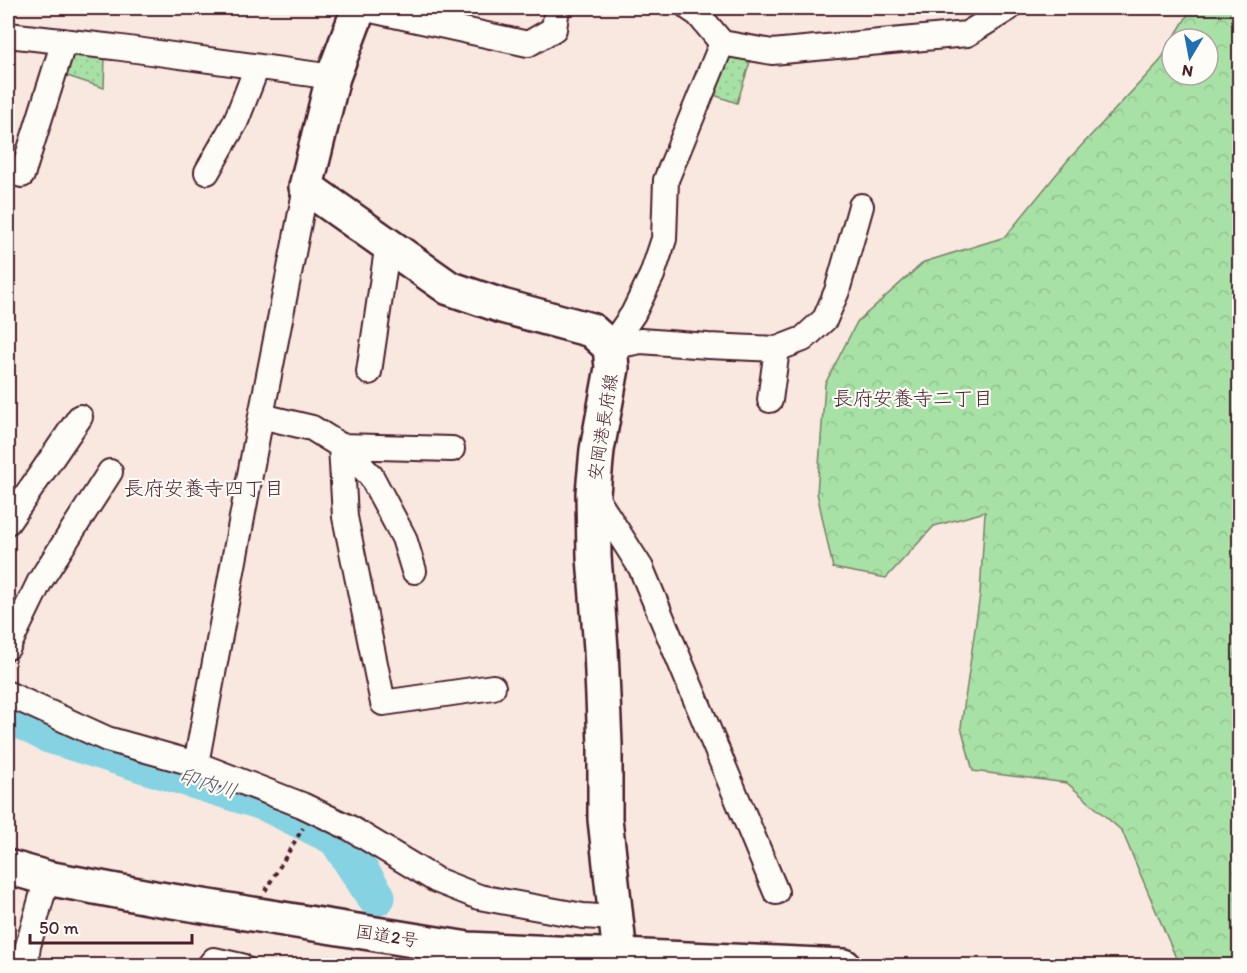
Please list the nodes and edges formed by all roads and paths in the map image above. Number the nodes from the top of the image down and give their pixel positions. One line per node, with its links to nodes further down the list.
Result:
1 (361, 8): 2 (street); 9 (main road)
2 (557, 8)
3 (689, 8): 7 (street)
4 (1009, 8): 7 (street)
5 (8, 35): 6 (street)
6 (64, 41): 8 (street); 10 (street)
7 (722, 43): 15 (street)
8 (257, 67): 9 (street); 11 (street)
9 (333, 77): 12 (main road)
10 (8, 171)
11 (207, 172)
12 (306, 187): 14 (main road, 安岡港長府線); 19 (street)
13 (861, 206): 16 (street)
14 (388, 243): 15 (main road, 安岡港長府線); 17 (street)
15 (610, 347): 16 (street); 24 (main road, 安岡港長府線)
16 (777, 349): 18 (street)
17 (369, 372)
18 (770, 400)
19 (261, 416): 21 (street); 30 (street)
20 (80, 417): 25 (street)
21 (341, 446): 22 (street); 26 (street); 28 (street)
22 (453, 449)
23 (110, 472): 27 (street)
24 (593, 493): 35 (street); 36 (main road, 安岡港長府線)
25 (8, 522)
26 (414, 571)
27 (8, 647)
28 (493, 687)
29 (8, 694): 30 (street)
30 (196, 764): 36 (street)
31 (301, 833): 34 (path)
32 (8, 867): 33 (main road, 国道2号)
33 (47, 878): 37 (main road, 国道2号); 38 (street)
34 (264, 891)
35 (776, 892)
36 (615, 918): 37 (main road, 安岡港長府線)
37 (624, 960): 41 (main road, 国道2号)
38 (26, 966)
39 (209, 966): 40 (street)
40 (241, 966)
41 (844, 966)

